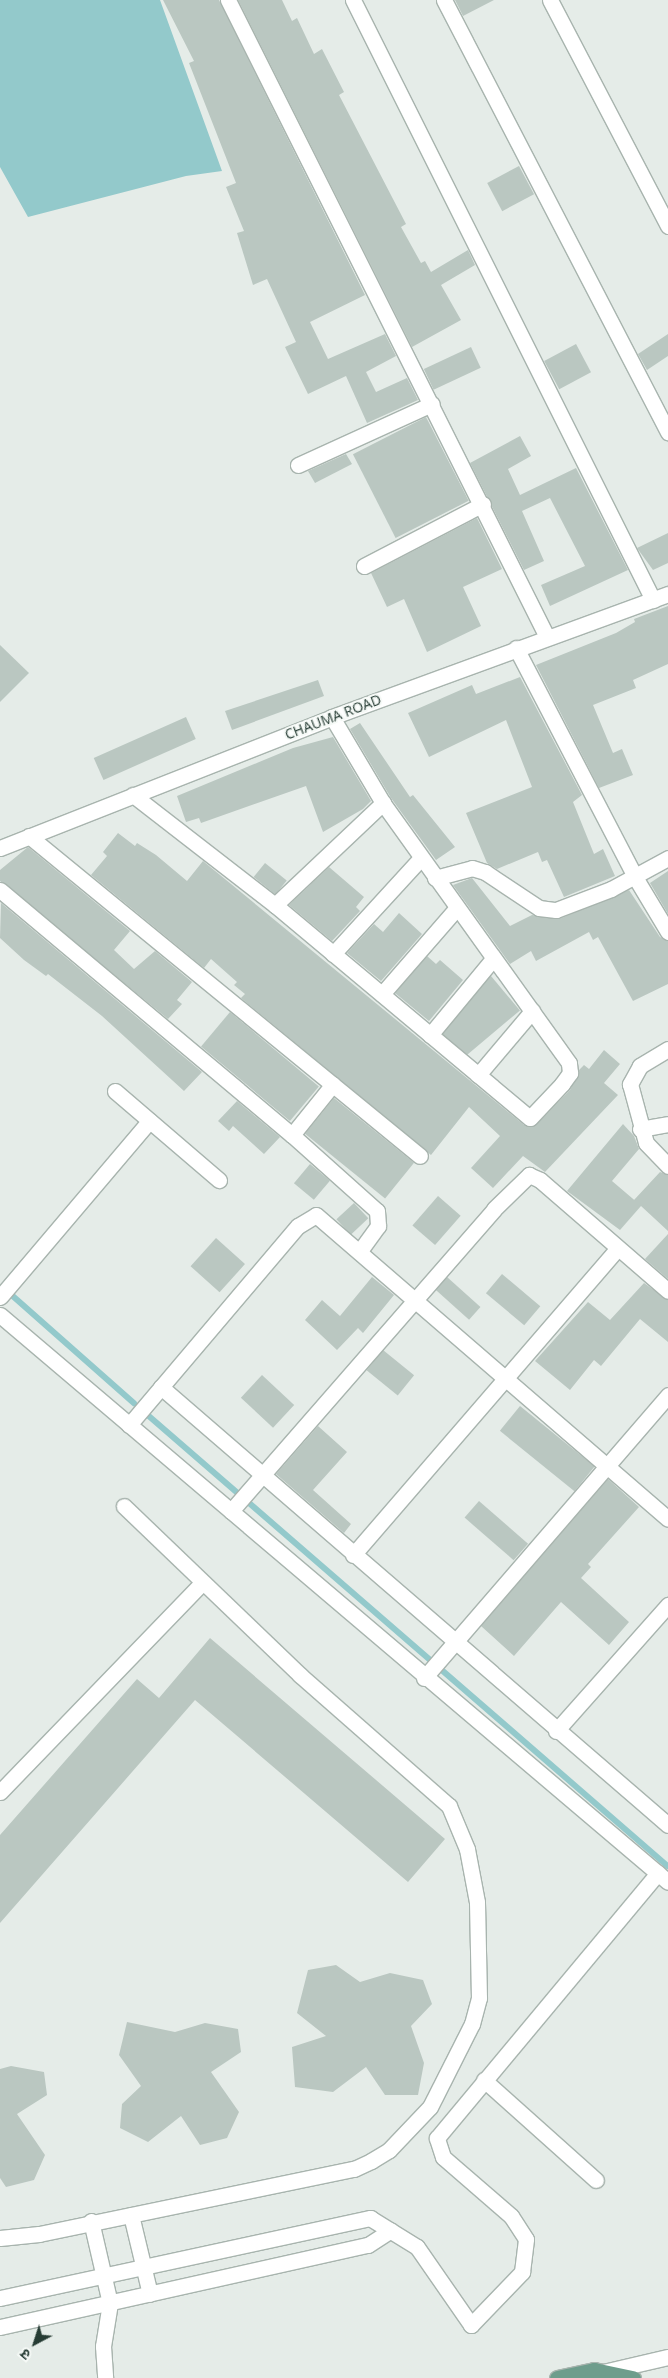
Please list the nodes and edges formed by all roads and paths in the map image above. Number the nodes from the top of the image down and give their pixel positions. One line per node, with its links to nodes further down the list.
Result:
1 (228, 0): 6 (street)
2 (353, 0): 12 (street)
3 (444, 0): 7 (street)
4 (550, 0): 5 (street)
5 (668, 226)
6 (432, 404): 8 (street); 9 (street)
7 (668, 432)
8 (298, 465)
9 (483, 504): 10 (street); 13 (street)
10 (364, 566)
11 (668, 594): 12 (street, CHAUMA ROAD)
12 (653, 600): 13 (street, CHAUMA ROAD)
13 (547, 637): 14 (street, CHAUMA ROAD)
14 (516, 648): 15 (street, CHAUMA ROAD); 22 (street)
15 (332, 717): 16 (street, CHAUMA ROAD); 17 (street)
16 (133, 795): 18 (street, CHAUMA ROAD); 25 (street)
17 (383, 803): 20 (street); 25 (street)
18 (29, 836): 19 (street, CHAUMA ROAD); 35 (street)
19 (0, 848)
20 (421, 858): 23 (street); 28 (street)
21 (668, 858): 22 (street)
22 (635, 877): 23 (street); 27 (street)
23 (435, 878): 26 (street)
24 (0, 890): 40 (street)
25 (275, 905): 28 (street)
26 (456, 909): 29 (street); 30 (street)
27 (668, 932)
28 (333, 954): 30 (street)
29 (492, 960): 31 (street); 32 (street)
30 (382, 994): 32 (street)
31 (532, 1011): 34 (street); 34 (street)
32 (430, 1035): 34 (street)
33 (668, 1049): 39 (street)
34 (478, 1075)
35 (333, 1084): 40 (street); 41 (street)
36 (115, 1091): 37 (street)
37 (150, 1121): 43 (street); 47 (street)
38 (668, 1124): 39 (street)
39 (640, 1129): 42 (street)
40 (292, 1135): 45 (street)
41 (420, 1156)
42 (668, 1166)
43 (219, 1180)
44 (617, 1249): 46 (street); 48 (street); 50 (street)
45 (360, 1251): 48 (street); 51 (street)
46 (668, 1291)
47 (0, 1297)
48 (417, 1300): 50 (street); 55 (street)
49 (0, 1315): 53 (street)
50 (506, 1378): 54 (street); 59 (street)
51 (162, 1387): 53 (street); 55 (street)
52 (668, 1395): 54 (street)
53 (129, 1425): 57 (street)
54 (607, 1466): 58 (street); 62 (street)
55 (262, 1475): 57 (street); 59 (street)
56 (124, 1506): 60 (street)
57 (231, 1511): 63 (street)
58 (668, 1519)
59 (354, 1555): 62 (street)
60 (202, 1583): 65 (street); 70 (street)
61 (668, 1605): 64 (street)
62 (453, 1642): 63 (street); 64 (street)
63 (427, 1675): 67 (street)
64 (556, 1732): 66 (street)
65 (0, 1792)
66 (668, 1826)
67 (663, 1878): 68 (street)
68 (484, 2080): 69 (street); 72 (street)
69 (596, 2180)
70 (131, 2214): 71 (street); 74 (street)
71 (91, 2221): 73 (street); 75 (street)
72 (391, 2230): 74 (street); 76 (street)
73 (0, 2238)
74 (142, 2266): 75 (street); 76 (street)
75 (103, 2275): 77 (street); 78 (street)
76 (150, 2294): 78 (street)
77 (0, 2298)
78 (110, 2303): 79 (street); 82 (street)
79 (0, 2326)
80 (668, 2357): 81 (street)
81 (603, 2372): 83 (main road); 84 (main road)
82 (105, 2378)
83 (557, 2378)
84 (633, 2378)

